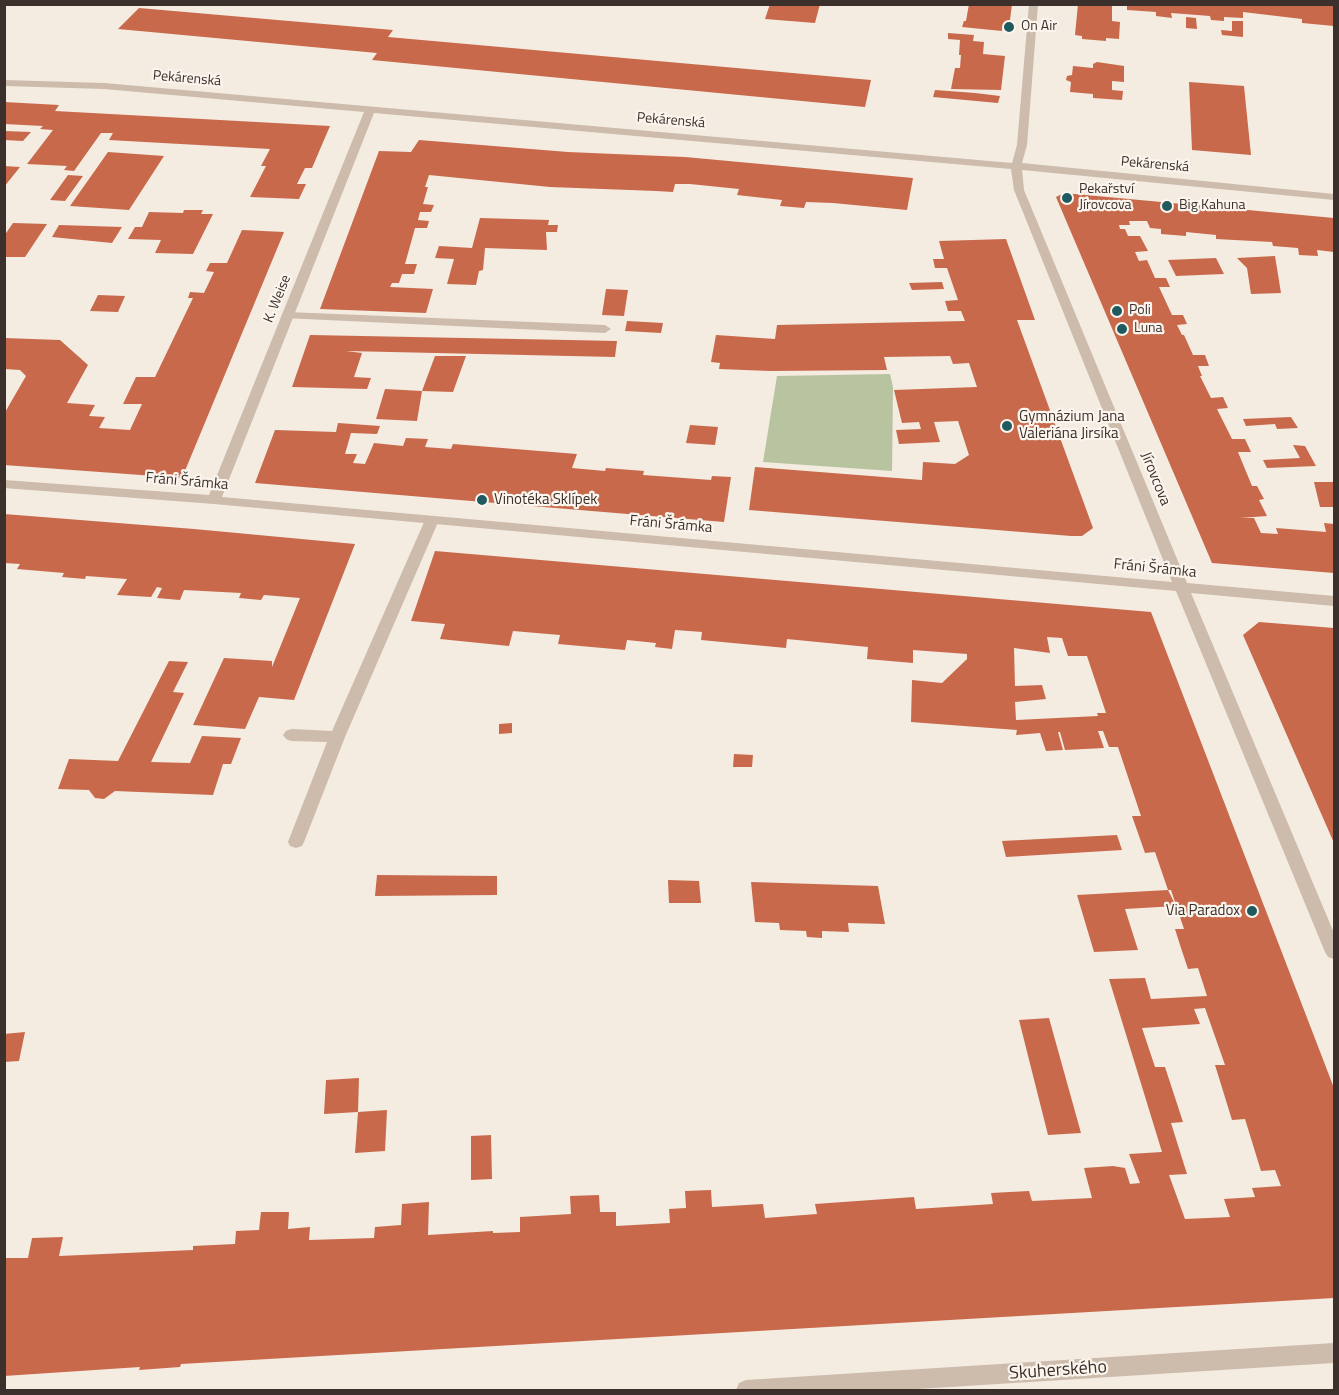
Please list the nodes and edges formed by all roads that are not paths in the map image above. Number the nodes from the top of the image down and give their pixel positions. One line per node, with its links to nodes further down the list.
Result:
1 (1034, 4): 4 (street, Jírovcova)
2 (4, 83): 3 (street, Pekárenská)
3 (370, 110): 4 (street, Pekárenská); 6 (street, K. Weise)
4 (1016, 166): 5 (street, Pekárenská); 11 (street, Jírovcova)
5 (1335, 197)
6 (287, 316): 7 (street); 9 (street, K. Weise)
7 (605, 329)
8 (4, 484): 9 (street, Fráni Šrámka)
9 (214, 500): 10 (street, Fráni Šrámka)
10 (432, 520): 11 (street, Fráni Šrámka); 14 (street)
11 (1182, 589): 12 (street, Fráni Šrámka); 16 (street, Jírovcova)
12 (1335, 601)
13 (291, 735): 14 (street)
14 (337, 737): 15 (street)
15 (296, 842)
16 (1335, 952)
17 (1335, 1353): 18 (street, Skuherského)
18 (746, 1390)

